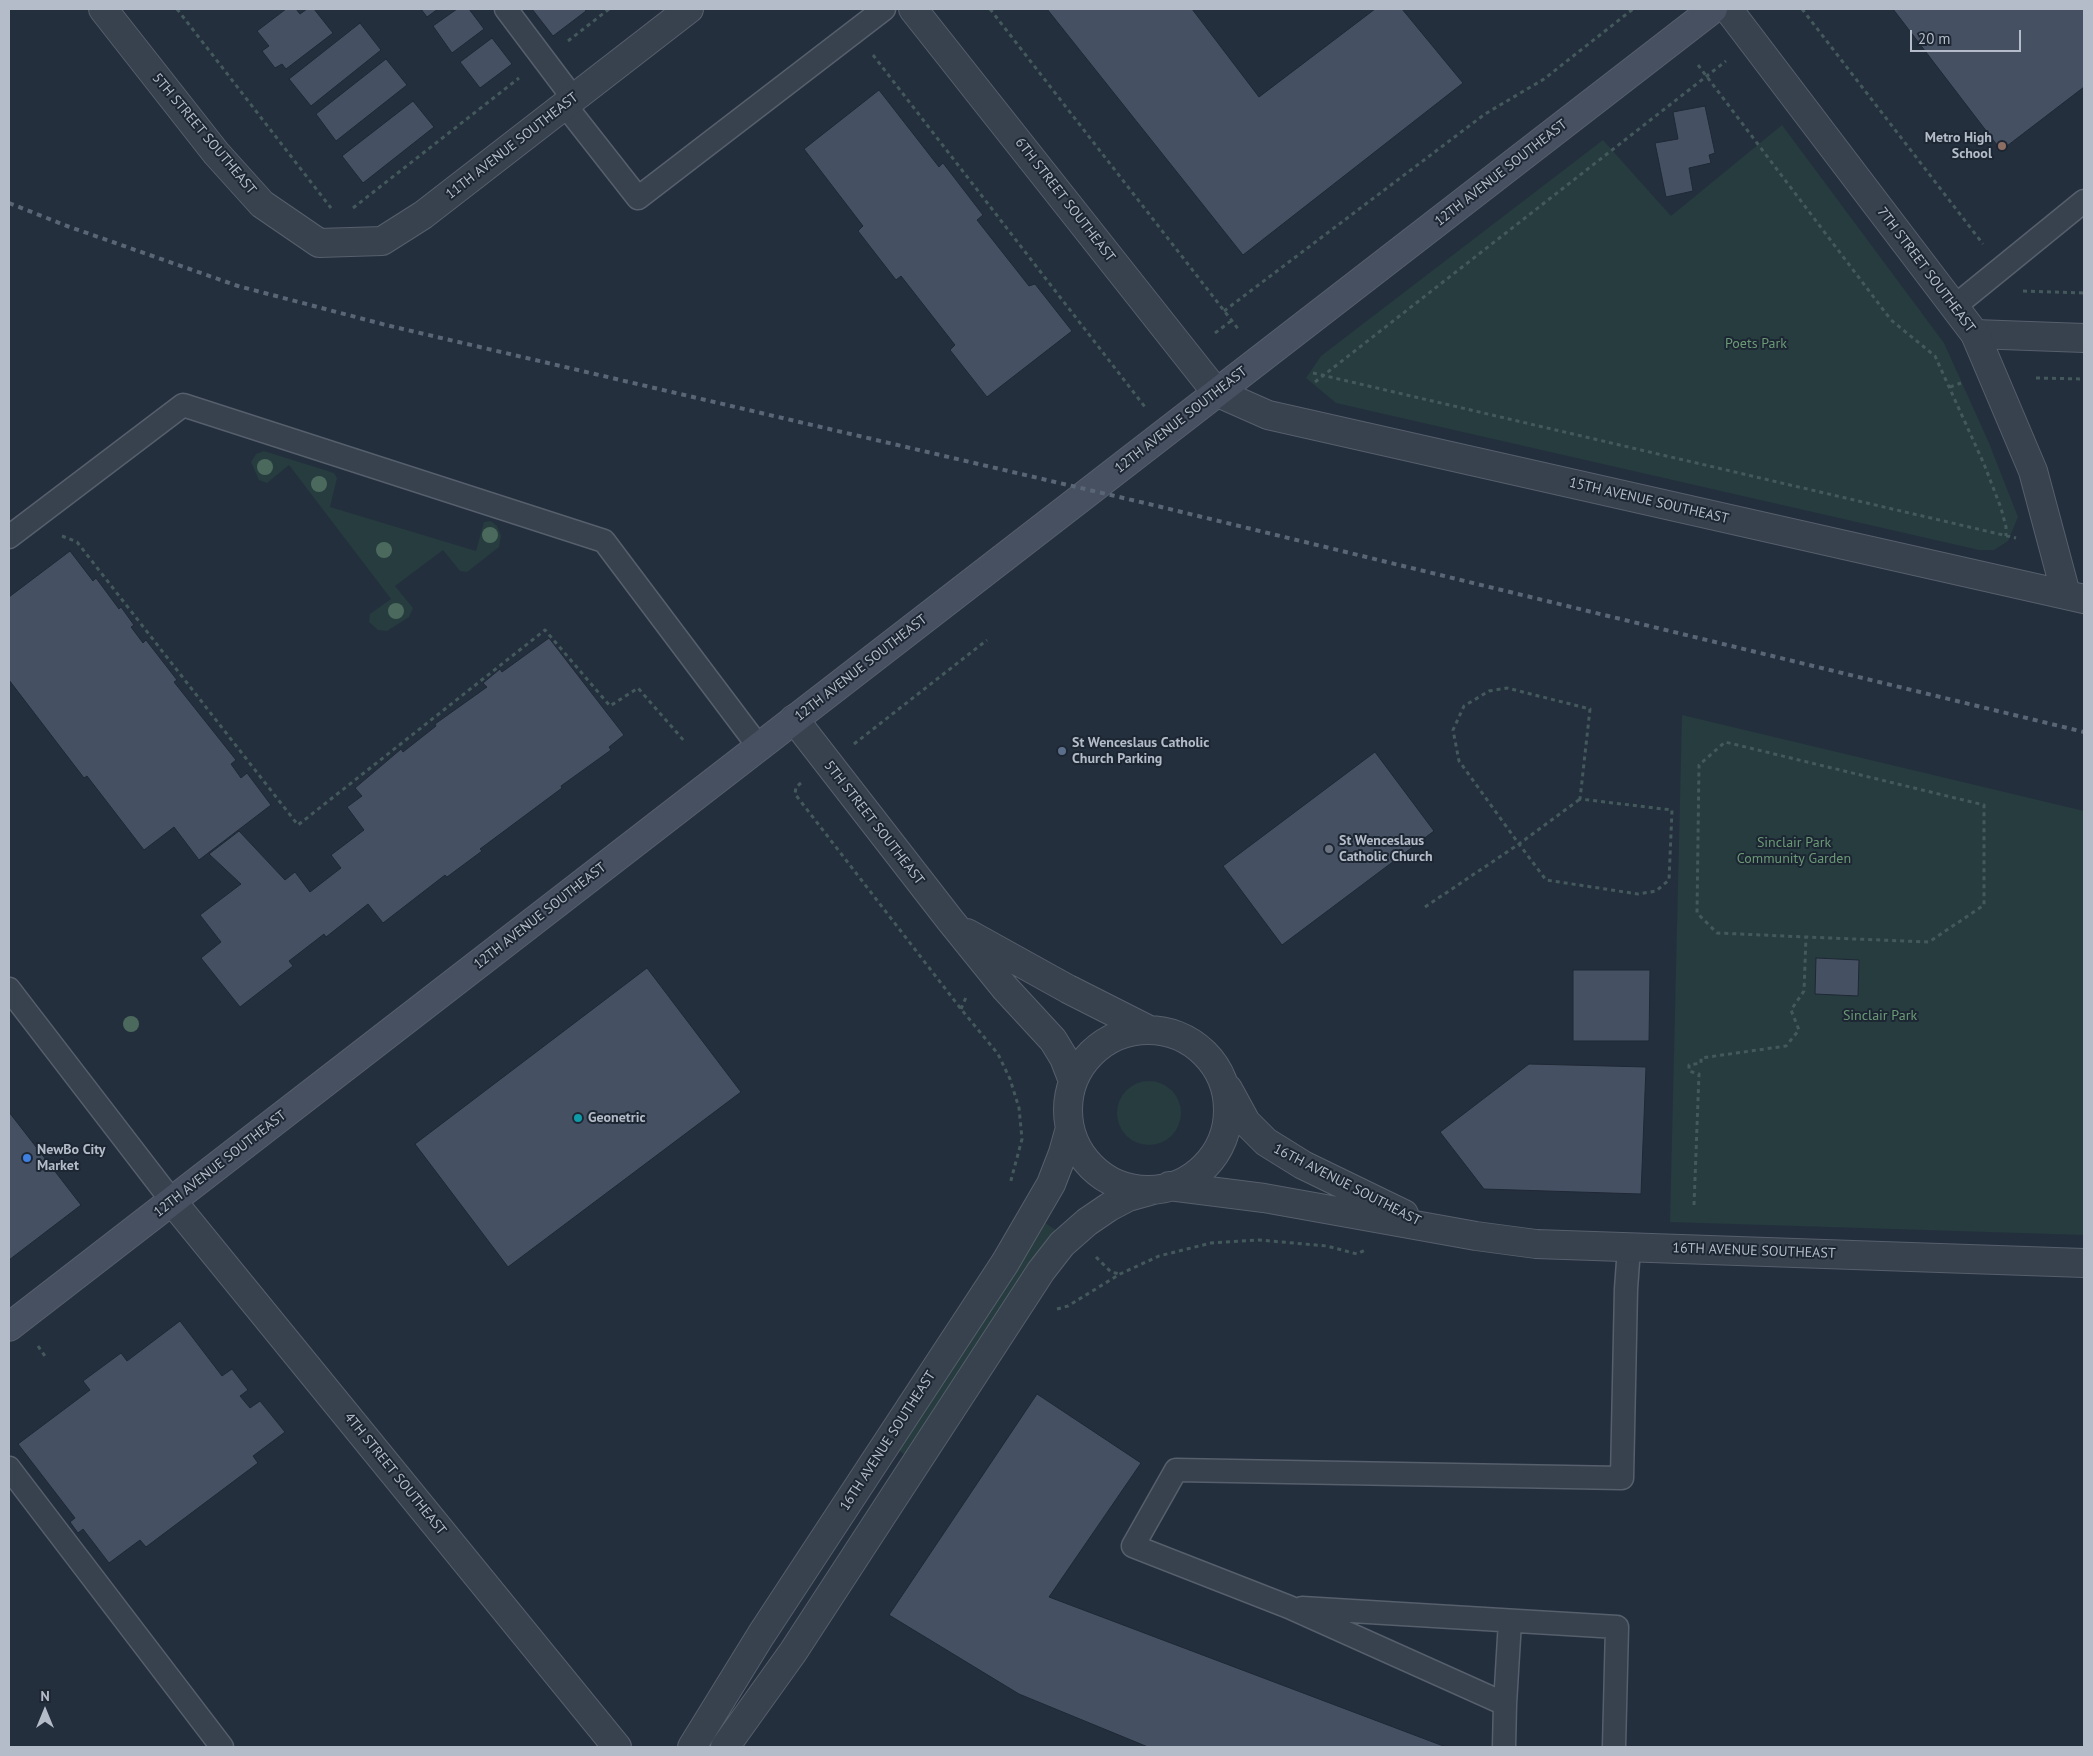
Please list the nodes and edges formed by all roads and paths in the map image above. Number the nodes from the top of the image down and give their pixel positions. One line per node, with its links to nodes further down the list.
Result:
1 (103, 9): 22 (street, 5TH STREET SOUTHEAST)
2 (177, 9): 21 (path)
3 (506, 9): 14 (lane)
4 (609, 9): 14 (path)
5 (689, 9): 18 (street, 11TH AVENUE SOUTHEAST)
6 (884, 9): 13 (lane)
7 (913, 9): 39 (street, 6TH STREET SOUTHEAST)
8 (990, 9): 26 (path)
9 (1633, 9): 26 (path)
10 (1713, 9): 39 (main road, 12TH AVENUE SOUTHEAST)
11 (1728, 9): 25 (street, 7TH STREET SOUTHEAST)
12 (1802, 9): 23 (path)
13 (854, 31): 18 (lane); 40 (path)
14 (544, 59): 18 (lane); 20 (path)
15 (1728, 59): 17 (path)
16 (1698, 65): 17 (path)
17 (1706, 76): 33 (path); 38 (path)
18 (569, 102): 22 (street, 11TH AVENUE SOUTHEAST)
19 (2084, 201): 23 (lane)
20 (347, 212)
21 (334, 213)
22 (319, 243)
23 (2002, 268): 24 (path); 25 (lane)
24 (2084, 293)
25 (1955, 306): 30 (street, 7TH STREET SOUTHEAST)
26 (1224, 311): 27 (path)
27 (1231, 320): 28 (path); 29 (path)
28 (1239, 330)
29 (1215, 333)
30 (1975, 334): 31 (street); 44 (street, 7TH STREET SOUTHEAST)
31 (2084, 338)
32 (1313, 373): 33 (path)
33 (1323, 375): 36 (path); 42 (path)
34 (2036, 378): 35 (path)
35 (2084, 379)
36 (1315, 382)
37 (1961, 382): 38 (path)
38 (1950, 387): 42 (path)
39 (1216, 392): 45 (street, 15TH AVENUE SOUTHEAST); 47 (main road, 12TH AVENUE SOUTHEAST)
40 (1145, 407)
41 (59, 536): 48 (path)
42 (2006, 536): 44 (path)
43 (9, 537): 50 (lane)
44 (2053, 546): 45 (street, 7TH STREET SOUTHEAST)
45 (2075, 596)
46 (987, 640): 49 (path)
47 (794, 719): 50 (main road, 12TH AVENUE SOUTHEAST); 55 (street, 5TH STREET SOUTHEAST)
48 (685, 742)
49 (852, 745)
50 (759, 747): 64 (main road, 12TH AVENUE SOUTHEAST)
51 (802, 782): 62 (path)
52 (1580, 799): 53 (path); 53 (path); 53 (path)
53 (1519, 844): 54 (path)
54 (1425, 907)
55 (955, 926): 58 (street, 5TH STREET SOUTHEAST); 60 (street, 5TH STREET SOUTHEAST)
56 (1806, 937): 56 (path); 65 (path)
57 (9, 989): 64 (lane)
58 (1149, 1030): 59 (street); 60 (street)
59 (1218, 1070): 63 (street); 66 (street, 16TH AVENUE SOUTHEAST)
60 (1073, 1081): 61 (street)
61 (1070, 1128): 63 (street); 80 (street, 16TH AVENUE SOUTHEAST)
62 (1009, 1188)
63 (1161, 1188): 66 (street, 16TH AVENUE SOUTHEAST); 72 (street, 16TH AVENUE SOUTHEAST)
64 (172, 1201): 73 (main road, 12TH AVENUE SOUTHEAST); 79 (street, 4TH STREET SOUTHEAST)
65 (1694, 1205)
66 (1425, 1225): 67 (street, 16TH AVENUE SOUTHEAST)
67 (1629, 1248): 70 (street, 16TH AVENUE SOUTHEAST); 75 (lane)
68 (1092, 1253): 71 (path)
69 (1357, 1254): 71 (path)
70 (2084, 1263)
71 (1120, 1274): 72 (path)
72 (1014, 1313): 81 (street, 16TH AVENUE SOUTHEAST)
73 (9, 1327)
74 (9, 1468): 78 (lane)
75 (1289, 1608): 76 (lane); 77 (lane)
76 (1510, 1621): 77 (lane); 83 (lane)
77 (1505, 1704): 82 (lane)
78 (222, 1747)
79 (617, 1747)
80 (692, 1747)
81 (724, 1747)
82 (1504, 1747)
83 (1614, 1747)

